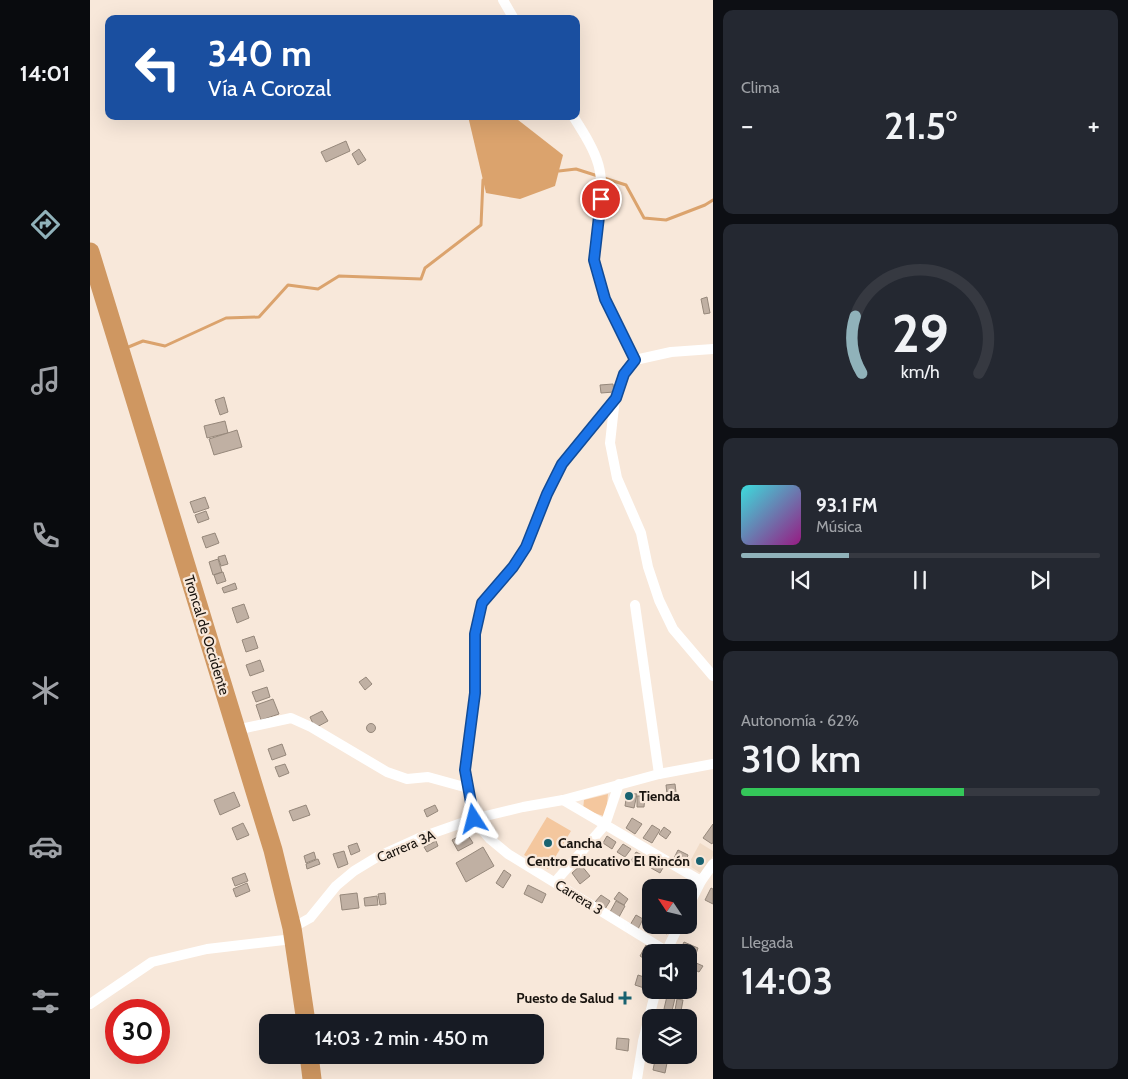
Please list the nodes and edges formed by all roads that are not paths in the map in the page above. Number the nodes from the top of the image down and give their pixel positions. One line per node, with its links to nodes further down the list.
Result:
1 (503, 0): 2 (street)
2 (512, 15)
3 (576, 120): 6 (street)
4 (90, 252): 10 (highway, Troncal de Occidente)
5 (713, 349): 6 (street)
6 (635, 360): 7 (street)
7 (616, 398): 9 (street); 14 (street)
8 (635, 605): 12 (street)
9 (713, 676)
10 (236, 730): 14 (street); 22 (highway, Troncal de Occidente)
11 (713, 764): 12 (street, Carrera 3A)
12 (659, 774): 13 (street, Carrera 3A)
13 (618, 784): 15 (street, Carrera 3A); 17 (street)
14 (468, 788): 16 (street)
15 (563, 800): 16 (street, Carrera 3A); 17 (street)
16 (474, 819): 20 (street, Carrera 3); 22 (street, Carrera 3A)
17 (605, 825): 19 (street); 20 (street)
18 (713, 864): 19 (street)
19 (701, 881): 21 (street)
20 (556, 882): 23 (street, Carrera 3)
21 (698, 887)
22 (292, 934): 25 (street); 26 (highway, Troncal de Occidente)
23 (653, 944)
24 (654, 999): 29 (street)
25 (90, 1004)
26 (305, 1014)
27 (310, 1064): 28 (highway)
28 (312, 1079)
29 (637, 1079)

